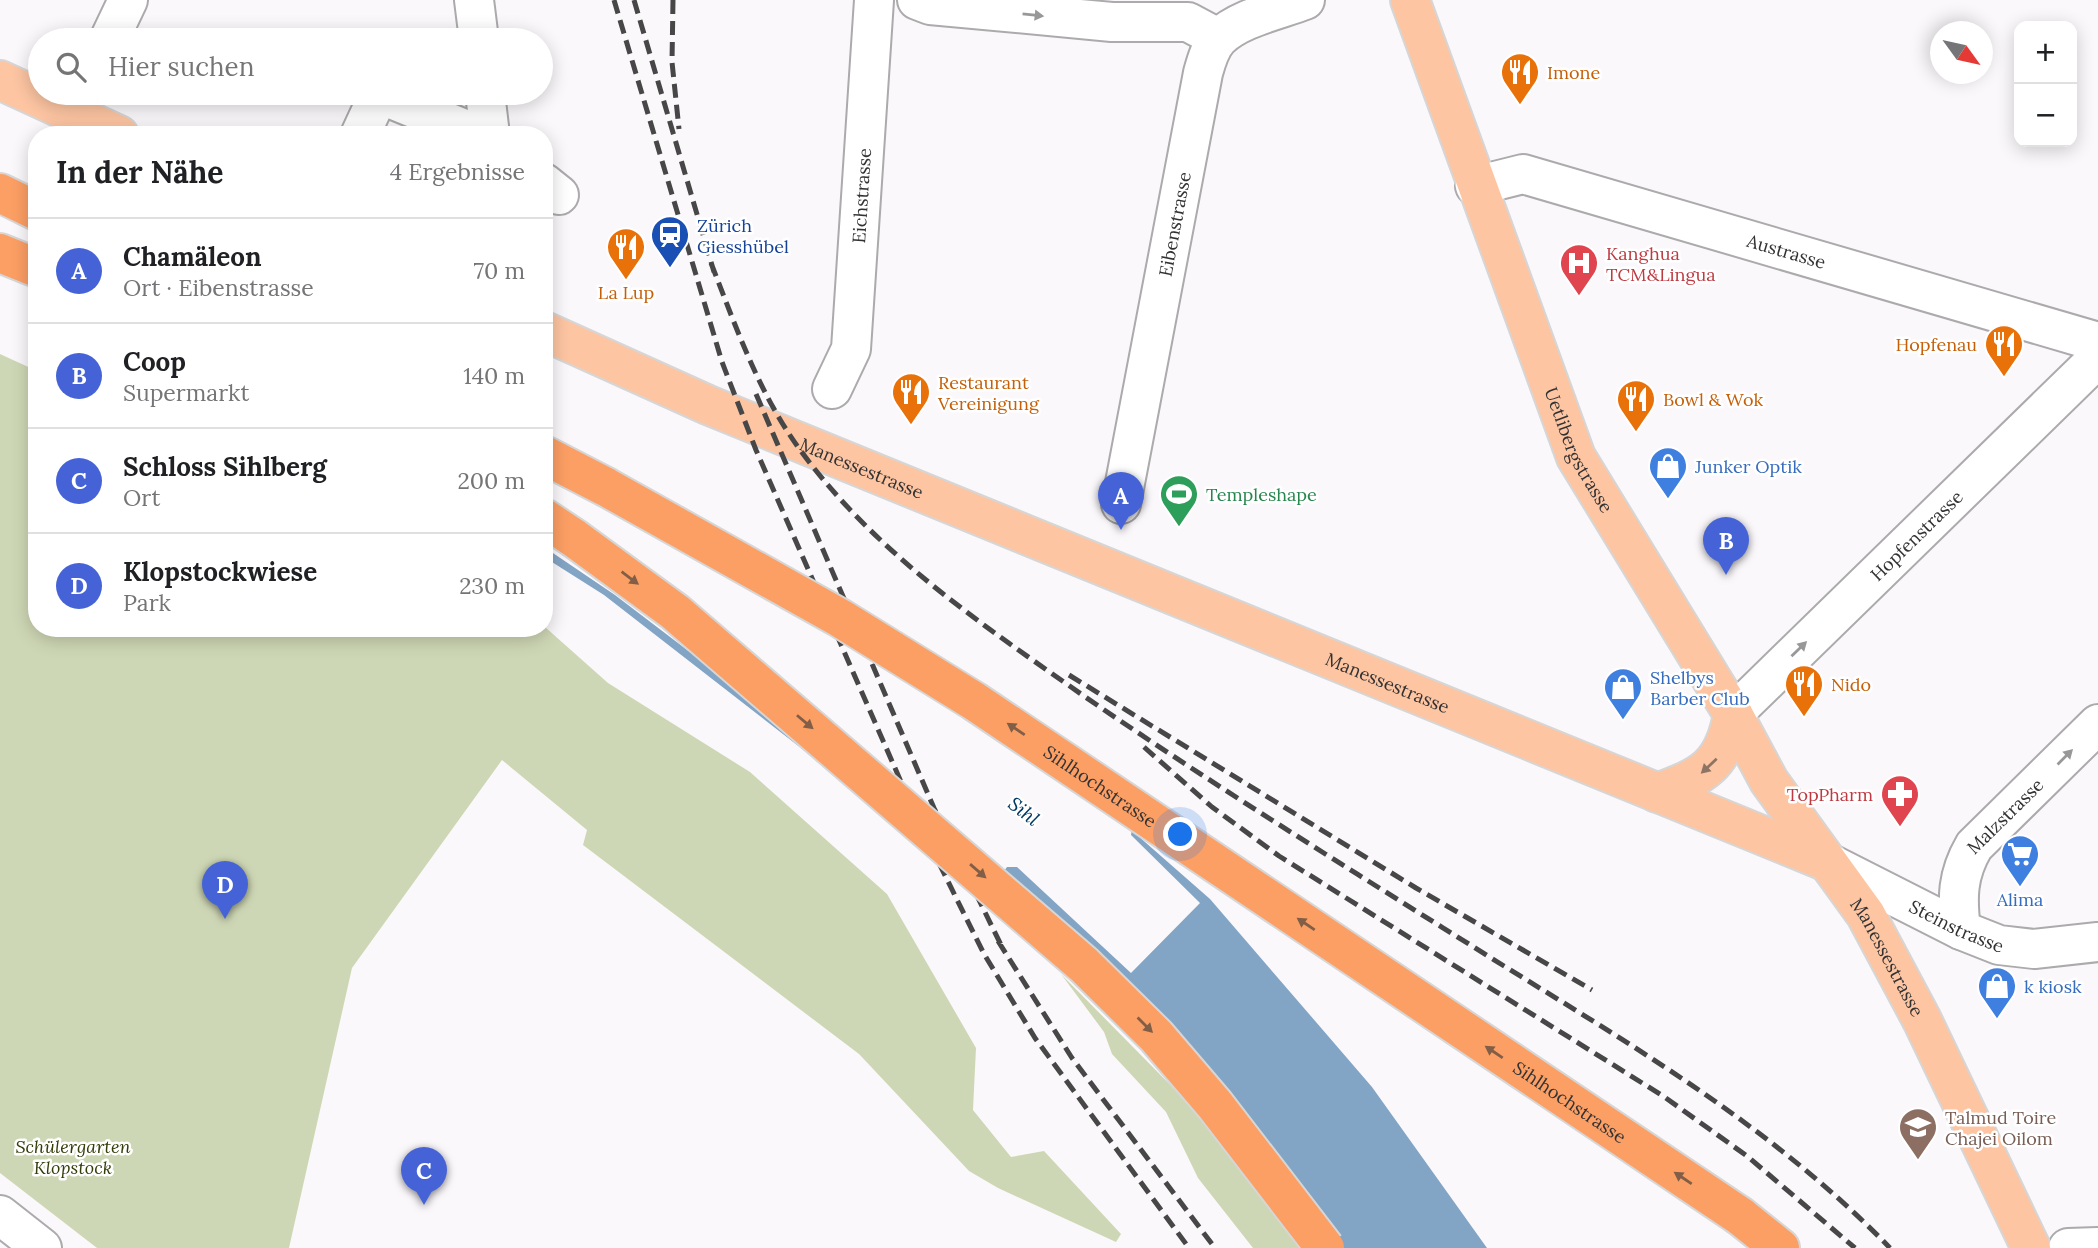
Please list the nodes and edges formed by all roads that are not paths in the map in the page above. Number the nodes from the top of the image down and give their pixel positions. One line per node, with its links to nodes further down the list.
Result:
1 (128, 0): 7 (street)
2 (474, 0): 8 (street)
3 (874, 0): 28 (street, Eichstrasse)
4 (917, 0): 9 (street, one-way to 9)
5 (1305, 0): 9 (street)
6 (1410, 0): 20 (main road, Uetlibergstrasse)
7 (115, 28)
8 (478, 28)
9 (1219, 38): 30 (street, Eibenstrasse)
10 (0, 80): 11 (main road)
11 (28, 88)
12 (81, 105): 16 (main road)
13 (374, 105): 17 (street)
14 (406, 105): 18 (street)
15 (486, 105): 19 (street)
16 (108, 126)
17 (364, 126)
18 (457, 126)
19 (489, 126)
20 (1475, 186): 26 (street, Austrasse); 32 (main road, Uetlibergstrasse)
21 (0, 193): 22 (highway)
22 (28, 207)
23 (0, 253): 24 (highway)
24 (28, 264)
25 (553, 335): 34 (main road, Manessestrasse)
26 (2098, 342)
27 (2098, 358): 32 (street, Hopfenstrasse, one-way to 27)
28 (832, 389)
29 (553, 460): 42 (highway, Sihlhochstrasse, one-way to 29, bridge)
30 (1121, 504)
31 (553, 524): 41 (highway, one-way to 41, bridge)
32 (1732, 714): 34 (main road, one-way to 34); 35 (main road, Uetlibergstrasse)
33 (2098, 724): 36 (street, Malzstrasse, one-way to 33)
34 (1657, 793): 35 (main road, Manessestrasse)
35 (1825, 861): 36 (street, Steinstrasse); 43 (main road, Manessestrasse)
36 (1961, 930): 37 (street, Steinstrasse)
37 (2098, 942)
38 (0, 1215): 40 (street)
39 (2098, 1247): 44 (street)
40 (42, 1248)
41 (1325, 1248)
42 (1780, 1248)
43 (2031, 1248)
44 (2068, 1248)

